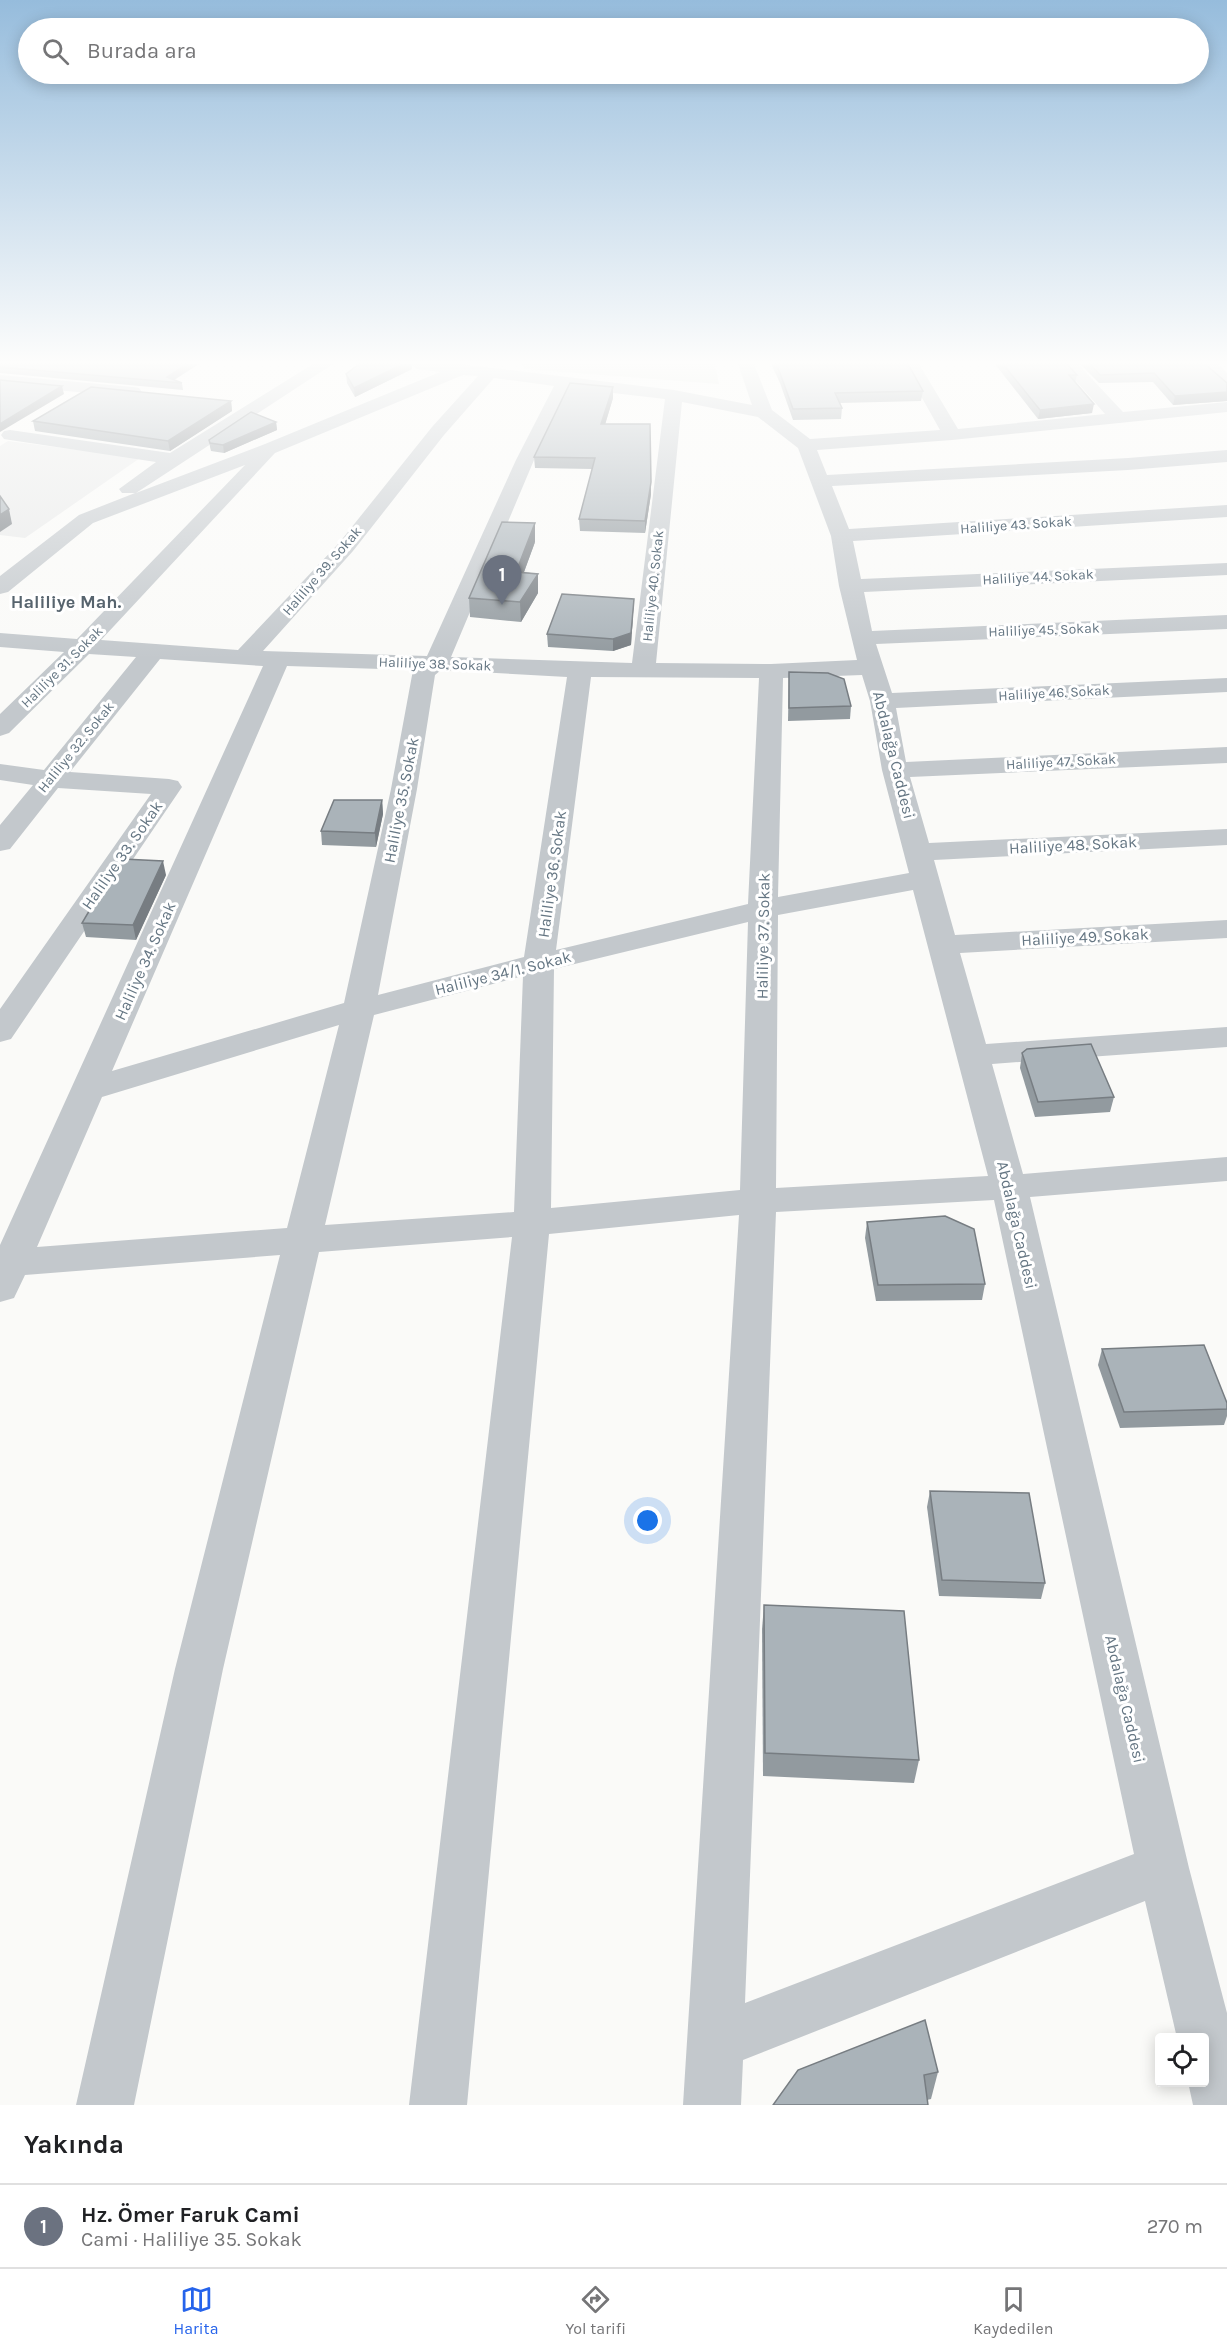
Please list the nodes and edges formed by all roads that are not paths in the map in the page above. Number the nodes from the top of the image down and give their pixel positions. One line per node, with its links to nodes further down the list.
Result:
1 (168, 462): 11 (street)
2 (235, 462): 11 (street)
3 (258, 462): 20 (street, Haliliye 31. Sokak)
4 (413, 462): 23 (street, Haliliye 39. Sokak)
5 (524, 462): 25 (street, Haliliye 35. Sokak)
6 (666, 462): 26 (street, Haliliye 40. Sokak)
7 (813, 462): 9 (street, Abdalağa Caddesi)
8 (1150, 462): 9 (street)
9 (820, 481): 12 (street, Abdalağa Caddesi)
10 (1227, 512): 12 (street, Haliliye 43. Sokak)
11 (86, 519): 14 (street)
12 (841, 536): 16 (street, Abdalağa Caddesi)
13 (0, 560): 14 (street)
14 (28, 565): 17 (street)
15 (1227, 569): 16 (street, Haliliye 44. Sokak)
16 (850, 586): 22 (street, Abdalağa Caddesi)
17 (0, 587)
18 (1227, 622): 22 (street, Haliliye 45. Sokak)
19 (0, 640): 20 (street, Haliliye 38. Sokak)
20 (82, 647): 21 (street, Haliliye 38. Sokak); 31 (street, Haliliye 31. Sokak)
21 (153, 652): 23 (street, Haliliye 38. Sokak); 35 (street, Haliliye 32. Sokak)
22 (866, 652): 28 (street, Haliliye 38. Sokak); 30 (street, Abdalağa Caddesi)
23 (244, 658): 24 (street, Haliliye 38. Sokak)
24 (278, 659): 25 (street, Haliliye 38. Sokak); 37 (street, Haliliye 34. Sokak)
25 (436, 663): 27 (street, Haliliye 38. Sokak); 45 (street, Haliliye 35. Sokak)
26 (643, 669): 27 (street, Haliliye 38. Sokak); 28 (street, Haliliye 38. Sokak)
27 (580, 670): 44 (street, Haliliye 36. Sokak)
28 (771, 671): 41 (street, Haliliye 37. Sokak)
29 (1227, 684): 30 (street, Haliliye 46. Sokak)
30 (882, 701): 33 (street, Abdalağa Caddesi)
31 (0, 729)
32 (1227, 755): 33 (street, Haliliye 47. Sokak)
33 (895, 770): 40 (street, Abdalağa Caddesi)
34 (0, 772): 35 (street, Haliliye 33. Sokak)
35 (50, 779): 36 (street, Haliliye 33. Sokak); 39 (street, Haliliye 32. Sokak)
36 (168, 787): 37 (street); 46 (street, Haliliye 33. Sokak)
37 (220, 789): 49 (street, Haliliye 34. Sokak)
38 (1227, 837): 40 (street, Haliliye 48. Sokak)
39 (0, 843)
40 (921, 866): 41 (street, Haliliye 34/1. Sokak); 43 (street, Abdalağa Caddesi)
41 (763, 909): 44 (street, Haliliye 34/1. Sokak); 52 (street, Haliliye 37. Sokak)
42 (1227, 929): 43 (street, Haliliye 49. Sokak)
43 (942, 945): 48 (street, Abdalağa Caddesi)
44 (539, 963): 45 (street, Haliliye 34/1. Sokak); 53 (street, Haliliye 36. Sokak)
45 (359, 1009): 49 (street, Haliliye 34/1. Sokak); 54 (street, Haliliye 35. Sokak)
46 (0, 1032)
47 (1227, 1037): 48 (street)
48 (974, 1055): 51 (street, Abdalağa Caddesi)
49 (87, 1090): 55 (street, Haliliye 34. Sokak)
50 (1227, 1169): 51 (street)
51 (1009, 1187): 52 (street); 56 (street, Abdalağa Caddesi)
52 (758, 1201): 53 (street); 57 (street, Haliliye 37. Sokak)
53 (532, 1223): 54 (street); 59 (street, Haliliye 36. Sokak)
54 (302, 1242): 55 (street); 58 (street, Haliliye 35. Sokak)
55 (4, 1271)
56 (1163, 1868): 57 (street); 61 (street, Abdalağa Caddesi)
57 (716, 2042): 60 (street, Haliliye 37. Sokak)
58 (105, 2105)
59 (438, 2105)
60 (712, 2105)
61 (1222, 2105)

